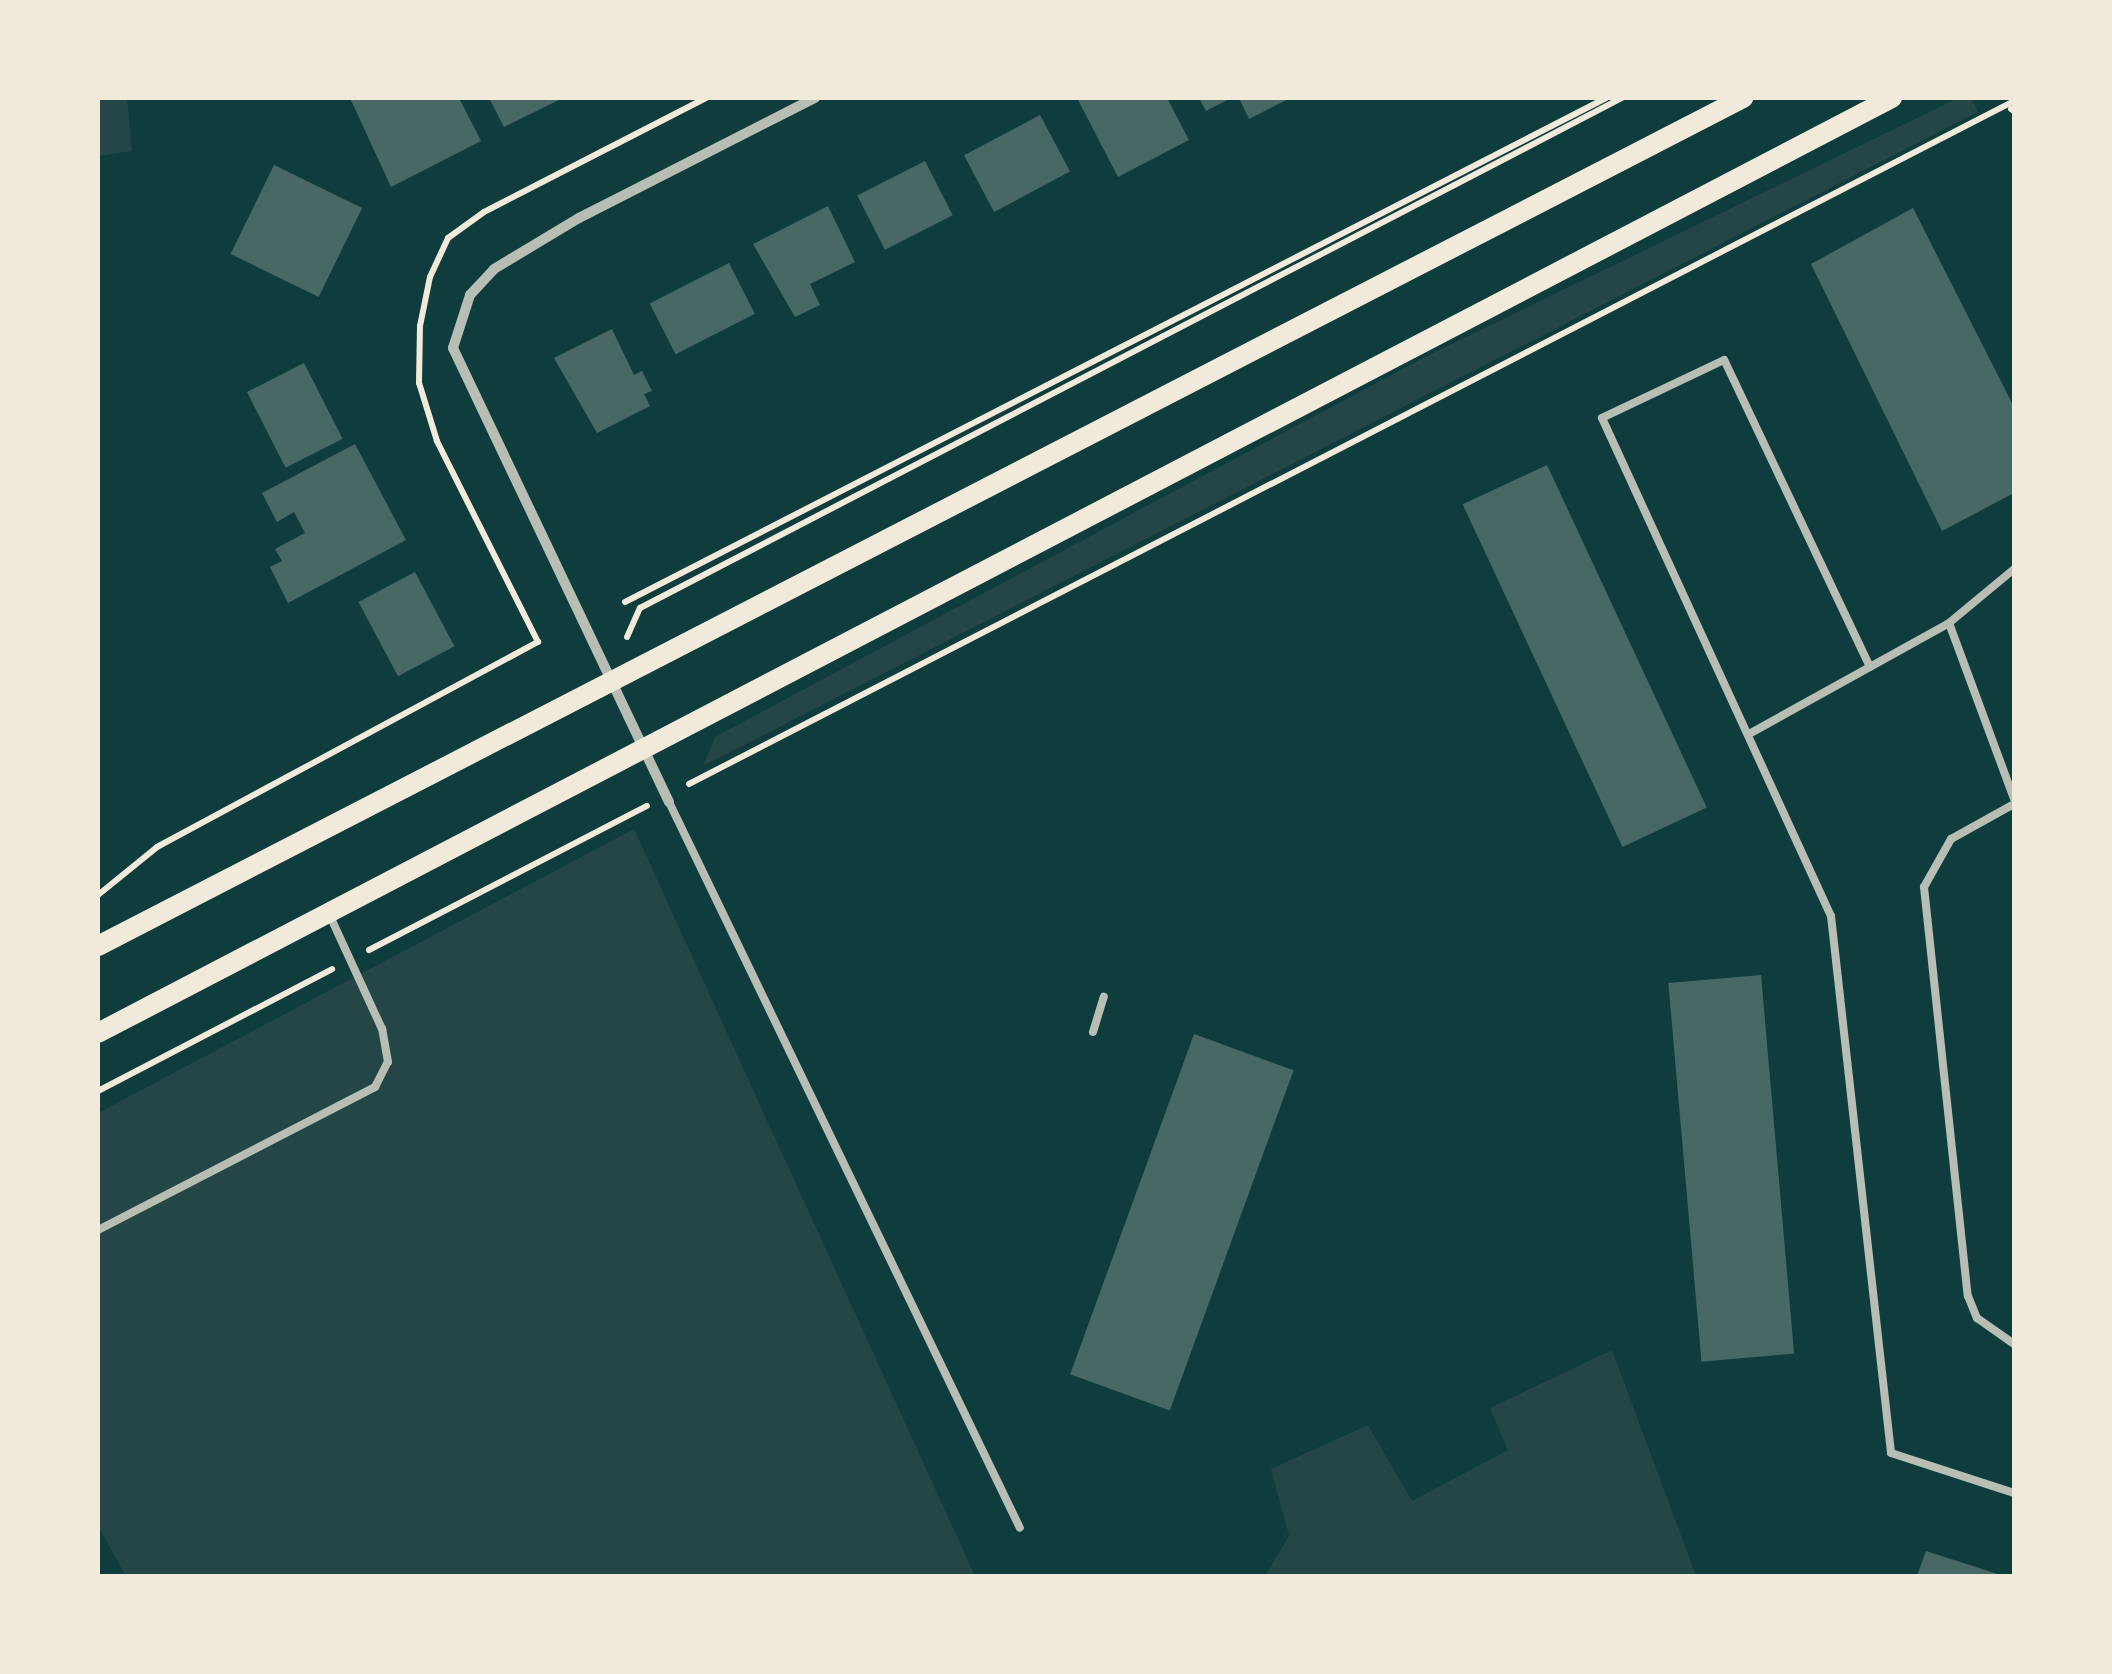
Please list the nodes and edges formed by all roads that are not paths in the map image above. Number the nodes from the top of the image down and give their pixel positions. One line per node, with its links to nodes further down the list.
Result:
1 (815, 98): 7 (street)
2 (1743, 98): 7 (main road)
3 (1892, 98): 9 (main road)
4 (2014, 569): 5 (lane)
5 (1949, 623): 6 (lane); 11 (lane)
6 (1870, 667): 8 (lane); 8 (lane)
7 (609, 677): 9 (street); 13 (main road)
8 (1749, 734): 19 (lane)
9 (642, 744): 10 (street); 12 (main road)
10 (668, 799): 20 (lane)
11 (2014, 802): 18 (lane)
12 (328, 912): 16 (main road); 17 (lane)
13 (98, 946)
14 (1104, 997): 15 (lane)
15 (1093, 1032)
16 (98, 1033)
17 (98, 1230)
18 (2014, 1344)
19 (2014, 1492)
20 (1020, 1528)

